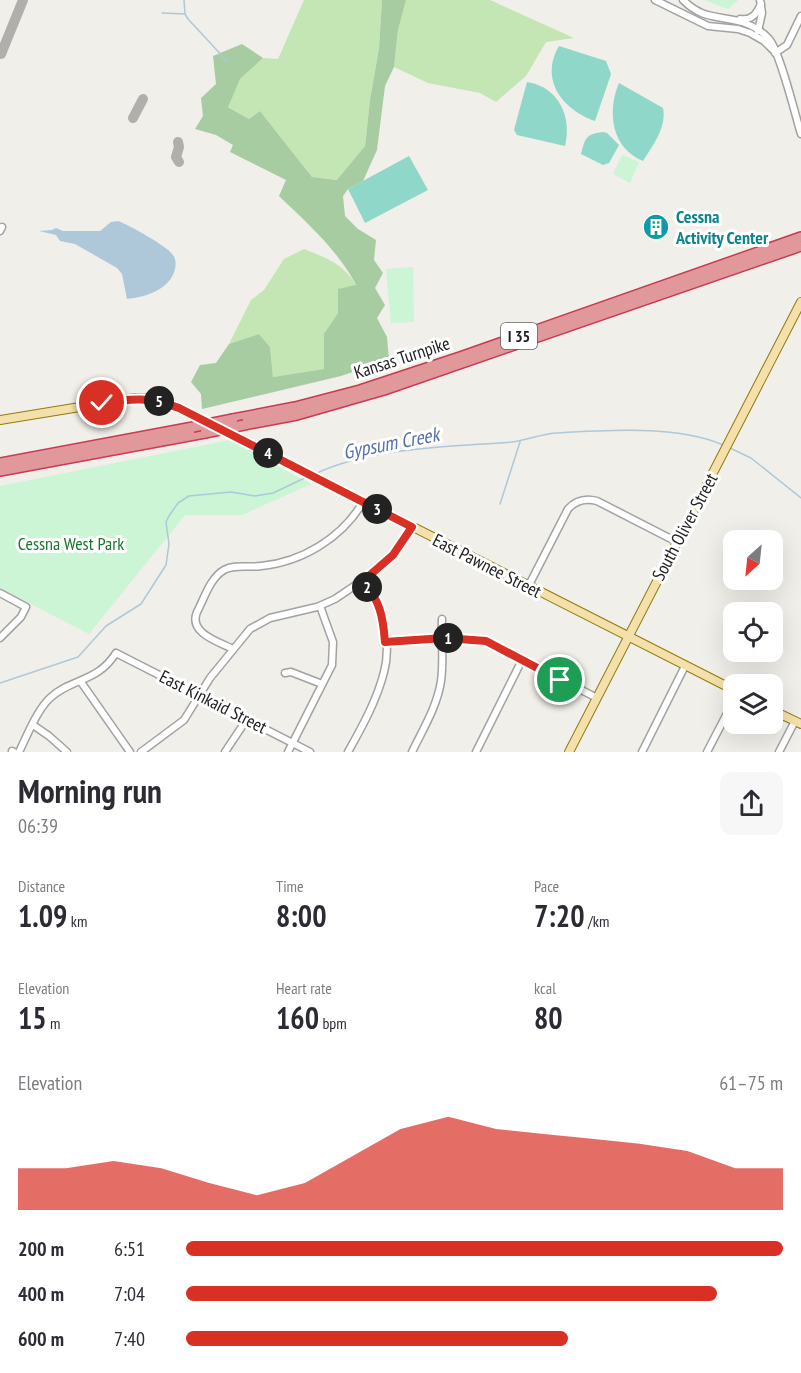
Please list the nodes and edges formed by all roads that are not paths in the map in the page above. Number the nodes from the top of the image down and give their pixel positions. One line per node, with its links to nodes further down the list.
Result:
1 (655, 0): 7 (street)
2 (683, 0): 5 (street)
3 (761, 2): 5 (street); 6 (street)
4 (801, 16): 9 (street)
5 (727, 20): 6 (street)
6 (757, 29): 7 (street); 8 (street); 9 (street)
7 (747, 32): 8 (street)
8 (764, 41): 9 (street)
9 (775, 53): 10 (street)
10 (801, 134)
11 (801, 237): 15 (highway, Kansas Turnpike / I 35, bridge)
12 (801, 246): 16 (highway, Kansas Turnpike / I 35, bridge)
13 (801, 302): 19 (main road, South Oliver Street)
14 (0, 420): 17 (main road, East Pawnee Street)
15 (0, 463)
16 (0, 471)
17 (363, 502): 18 (main road, East Pawnee Street); 29 (street)
18 (412, 527): 20 (street); 21 (main road, East Pawnee Street)
19 (677, 542): 21 (street); 27 (main road, South Oliver Street)
20 (363, 581): 23 (street); 28 (street)
21 (528, 587): 27 (main road, East Pawnee Street)
22 (0, 593): 25 (street)
23 (320, 606): 29 (street); 34 (street)
24 (442, 619): 26 (street)
25 (0, 638)
26 (442, 638): 28 (street); 30 (street); 52 (street)
27 (627, 638): 31 (main road, East Pawnee Street); 37 (main road, South Oliver Street)
28 (385, 642): 51 (street)
29 (233, 649): 36 (street)
30 (522, 660): 37 (street); 53 (street)
31 (685, 666): 35 (main road, East Pawnee Street); 55 (street)
32 (285, 673): 34 (street)
33 (81, 682): 36 (street, East Kinkaid Street); 42 (street); 46 (street)
34 (322, 684): 43 (street)
35 (723, 685)
36 (201, 696): 39 (street, East Kinkaid Street); 47 (street)
37 (597, 698): 54 (main road, South Oliver Street)
38 (783, 716): 41 (main road)
39 (247, 719): 43 (street, East Kinkaid Street); 48 (street)
40 (723, 721): 56 (street)
41 (798, 723): 57 (street)
42 (33, 725): 44 (street); 45 (street)
43 (293, 744): 49 (street); 50 (street, East Kinkaid Street)
44 (19, 752)
45 (67, 752)
46 (130, 752)
47 (141, 752)
48 (225, 752)
49 (288, 752)
50 (310, 752)
51 (348, 752)
52 (412, 752)
53 (476, 752)
54 (569, 752)
55 (642, 752)
56 (707, 752)
57 (779, 752)

